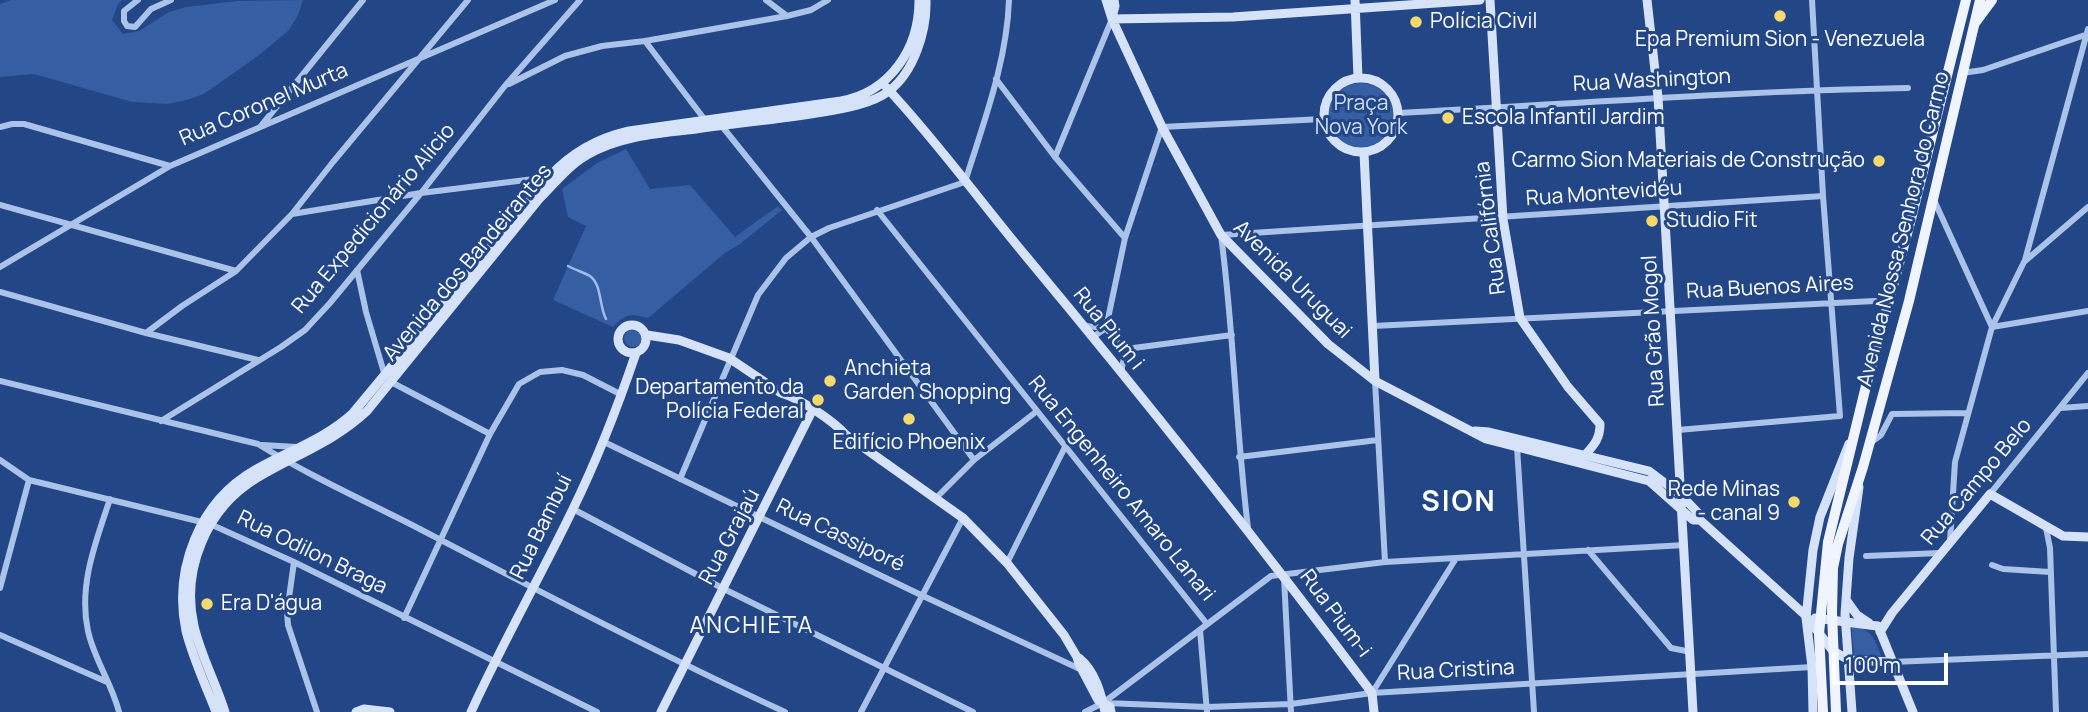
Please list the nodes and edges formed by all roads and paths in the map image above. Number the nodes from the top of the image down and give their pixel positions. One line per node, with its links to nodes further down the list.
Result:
1 (171, 0): 23 (street)
2 (363, 0): 47 (street)
3 (468, 0): 30 (street)
4 (555, 0): 30 (street, Rua Coronel Murta)
5 (580, 0): 34 (street, Rua Expedicionário Alicio)
6 (766, 0): 24 (street)
7 (828, 0): 24 (street)
8 (919, 0): 35 (street, Avenida dos Bandeirantes)
9 (926, 0): 35 (street, Avenida dos Bandeirantes)
10 (1009, 0): 33 (street)
11 (1106, 0): 25 (street, Avenida Uruguai)
12 (1114, 0): 25 (street)
13 (1480, 0): 22 (street)
14 (1490, 0): 41 (street, Rua Califórnia)
15 (1647, 0): 39 (street, Rua Grão Mogol)
16 (1812, 0): 37 (street)
17 (1957, 0): 27 (main road)
18 (1966, 0): 27 (main road, Avenida Nossa Senhora do Carmo)
19 (1980, 0): 26 (main road, Avenida Nossa Senhora do Carmo)
20 (1992, 0): 26 (main road)
21 (136, 2): 23 (street); 23 (street)
22 (1355, 4): 25 (street); 32 (street)
23 (151, 9)
24 (787, 16): 29 (street)
25 (1112, 19): 48 (street, Avenida Uruguai); 50 (street)
26 (1972, 26): 31 (main road, Avenida Nossa Senhora do Carmo)
27 (1959, 30): 106 (main road, Avenida Nossa Senhora do Carmo)
28 (2086, 32): 31 (street); 71 (street)
29 (645, 41): 34 (street); 44 (street)
30 (422, 55): 47 (street, Rua Coronel Murta); 62 (street)
31 (1962, 73): 57 (main road, Avenida Nossa Senhora do Carmo)
32 (1358, 78): 42 (street); 43 (street)
33 (996, 79): 50 (street); 54 (street)
34 (505, 87): 55 (street, Rua Expedicionário Alicio)
35 (886, 87): 38 (street, Avenida dos Bandeirantes); 40 (street); 44 (street, Avenida dos Bandeirantes)
36 (1908, 88): 37 (street, Rua Washington)
37 (1817, 89): 39 (street, Rua Washington); 56 (street)
38 (879, 97): 40 (street); 45 (street, Avenida dos Bandeirantes)
39 (1658, 97): 41 (street, Rua Washington); 59 (street, Rua Grão Mogol)
40 (904, 107): 54 (street, Rua Pium i)
41 (1496, 108): 42 (street, Rua Washington); 64 (street, Rua Califórnia)
42 (1399, 113): 49 (street)
43 (1323, 118): 48 (street); 49 (street)
44 (705, 120): 53 (street, Avenida dos Bandeirantes)
45 (721, 125): 52 (street, Avenida dos Bandeirantes); 69 (street)
46 (0, 127): 51 (street)
47 (260, 127): 51 (street, Rua Coronel Murta)
48 (1162, 127): 68 (street, Avenida Uruguai); 70 (street)
49 (1364, 153): 67 (street)
50 (1055, 157): 70 (street)
51 (170, 166): 66 (street, Rua Coronel Murta)
52 (561, 176): 53 (street); 95 (street, Avenida dos Bandeirantes)
53 (549, 177): 55 (street); 95 (street, Avenida dos Bandeirantes)
54 (965, 182): 61 (street); 81 (street, Rua Pium i)
55 (421, 193): 62 (street); 73 (street, Rua Expedicionário Alicio)
56 (1823, 196): 59 (street, Rua Montevidéu); 77 (street)
57 (1934, 200): 83 (street); 115 (main road, Avenida Nossa Senhora do Carmo)
58 (0, 205): 66 (street)
59 (1665, 207): 64 (street, Rua Montevidéu); 78 (street, Rua Grão Mogol)
60 (2088, 207): 63 (street)
61 (877, 210): 69 (street); 102 (street, Rua Engenheiro Amaro Lanari)
62 (292, 215): 74 (street)
63 (2079, 215): 65 (street); 71 (street)
64 (1503, 219): 67 (street, Rua Montevidéu); 80 (street, Rua Califórnia)
65 (2088, 220)
66 (68, 225): 72 (street, Rua Coronel Murta); 74 (street)
67 (1367, 226): 68 (street, Rua Montevidéu); 82 (street)
68 (1221, 235): 86 (street); 97 (street, Avenida Uruguai)
69 (811, 237): 91 (street); 124 (street)
70 (1125, 238): 84 (street)
71 (2024, 262): 83 (street)
72 (0, 267)
73 (357, 270): 92 (street, Rua Expedicionário Alicio); 95 (street)
74 (236, 271): 85 (street)
75 (0, 292): 85 (street)
76 (1875, 301): 77 (street, Rua Buenos Aires)
77 (1831, 302): 78 (street, Rua Buenos Aires); 107 (street)
78 (1670, 311): 80 (street, Rua Buenos Aires); 107 (street, Rua Grão Mogol)
79 (2088, 311): 83 (street)
80 (1520, 318): 82 (street, Rua Buenos Aires); 114 (street, Rua Califórnia)
81 (1084, 326): 84 (street); 87 (street, Rua Pium i)
82 (1373, 326): 97 (street)
83 (1992, 327): 103 (street)
84 (1106, 328): 87 (street); 89 (street)
85 (146, 332): 92 (street)
86 (1232, 335): 89 (street); 120 (street)
87 (1093, 337): 93 (street, Rua Pium i)
88 (646, 340): 90 (street); 90 (street); 91 (street)
89 (1126, 349): 93 (street)
90 (636, 353): 99 (street, Rua Bambuí)
91 (729, 358): 98 (street); 127 (street)
92 (258, 360): 105 (street, Rua Expedicionário Alicio)
93 (1121, 372): 134 (street, Rua Pium i)
94 (2088, 373): 101 (street, Rua Campo Belo)
95 (388, 379): 109 (street); 116 (street, Avenida dos Bandeirantes); 123 (street, Avenida dos Bandeirantes)
96 (0, 381): 105 (street)
97 (1376, 381): 108 (street, Avenida Uruguai); 111 (street)
98 (780, 393): 104 (street); 110 (street)
99 (622, 395): 109 (street); 112 (street, Rua Bambuí)
100 (2088, 406): 101 (street)
101 (2061, 408): 130 (street, Rua Campo Belo)
102 (1037, 411): 117 (street, Rua Engenheiro Amaro Lanari); 124 (street)
103 (1967, 413): 115 (street); 147 (street)
104 (810, 415): 110 (street); 137 (street, Rua Grajaú)
105 (161, 421): 113 (street)
106 (1856, 427): 166 (street, Avenida Nossa Senhora do Carmo); 170 (main road, Avenida Nossa Senhora do Carmo)
107 (1678, 430): 131 (street, Rua Grão Mogol)
108 (1474, 431): 118 (street, Avenida Uruguai); 119 (street, Avenida Uruguai)
109 (490, 434): 146 (street)
110 (846, 435): 133 (street)
111 (1378, 440): 120 (street); 155 (street)
112 (602, 441): 127 (street, Rua Cassiporé); 135 (street, Rua Bambuí)
113 (258, 444): 116 (street); 123 (street)
114 (1596, 444): 119 (street); 121 (street)
115 (1868, 444): 125 (main road, Avenida Nossa Senhora do Carmo)
116 (299, 447): 123 (street, Avenida dos Bandeirantes)
117 (1065, 447): 156 (street); 172 (street, Rua Engenheiro Amaro Lanari)
118 (1517, 447): 126 (street, Avenida Uruguai); 151 (street)
119 (1586, 454): 121 (street, Avenida Uruguai)
120 (1239, 457): 129 (street)
121 (1601, 458): 126 (street); 131 (street, Avenida Uruguai)
122 (0, 460): 128 (street, Rua Odilon Braga)
123 (282, 460): 140 (street, Avenida dos Bandeirantes); 146 (street)
124 (974, 460): 133 (street)
125 (1863, 467): 165 (street, Avenida Nossa Senhora do Carmo); 170 (main road, Avenida Nossa Senhora do Carmo)
126 (1607, 468): 136 (street, Avenida Uruguai)
127 (680, 479): 137 (street, Rua Cassiporé)
128 (29, 480): 132 (street, Rua Odilon Braga); 161 (street)
129 (1243, 493): 134 (street); 142 (street)
130 (1990, 494): 141 (street); 147 (street, Rua Campo Belo)
131 (1682, 496): 136 (street, Rua Grão Mogol); 139 (street, Avenida Uruguai)
132 (110, 499): 140 (street, Rua Odilon Braga); 193 (street)
133 (935, 499): 138 (street)
134 (1226, 506): 142 (street, Rua Pium i)
135 (573, 509): 162 (street); 163 (street, Rua Bambuí)
136 (1682, 511): 139 (street, Avenida Uruguai); 145 (street, Rua Grão Mogol)
137 (760, 517): 162 (street, Rua Grajaú); 164 (street, Rua Cassiporé)
138 (963, 518): 156 (street); 164 (street)
139 (1697, 520): 145 (street); 167 (street, Avenida Uruguai)
140 (206, 522): 154 (street, Rua Odilon Braga); 200 (street, Avenida dos Bandeirantes); 201 (street, Avenida dos Bandeirantes)
141 (2046, 528): 143 (street); 148 (street)
142 (1248, 533): 159 (street, Rua Pium i)
143 (2063, 536): 144 (street); 148 (street)
144 (2088, 537)
145 (1685, 540): 149 (street); 178 (street, Rua Grão Mogol)
146 (441, 541): 163 (street); 168 (street)
147 (1950, 542): 150 (street, Rua Campo Belo)
148 (2050, 548): 158 (street)
149 (1588, 550): 151 (street); 178 (street)
150 (1941, 553): 152 (street); 173 (street, Rua Campo Belo)
151 (1525, 556): 153 (street); 194 (street)
152 (1866, 556)
153 (1455, 559): 155 (street); 195 (street)
154 (294, 562): 168 (street, Rua Odilon Braga); 202 (street)
155 (1385, 562): 159 (street)
156 (1007, 563): 181 (street)
157 (1993, 565): 158 (street)
158 (2050, 572): 182 (street)
159 (1284, 575): 160 (street, Rua Pium-i); 172 (street)
160 (1288, 587): 195 (street, Rua Pium-i); 196 (street)
161 (0, 588)
162 (722, 588): 188 (street, Rua Grajaú); 189 (street)
163 (532, 589): 185 (street, Rua Bambuí); 188 (street)
164 (921, 596): 187 (street, Rua Cassiporé); 189 (street)
165 (1846, 599): 171 (street, Avenida Nossa Senhora do Carmo); 173 (street)
166 (1809, 600): 167 (street); 169 (street, Avenida Nossa Senhora do Carmo)
167 (1789, 601): 169 (street, Avenida Uruguai)
168 (404, 618): 185 (street, Rua Odilon Braga)
169 (1806, 618): 170 (street); 175 (street, Avenida Uruguai); 190 (street, Avenida Nossa Senhora do Carmo)
170 (1826, 618): 171 (street); 175 (main road, Avenida Nossa Senhora do Carmo); 179 (main road, Avenida Nossa Senhora do Carmo)
171 (1846, 623): 173 (street); 183 (street, Avenida Nossa Senhora do Carmo)
172 (1207, 624): 174 (street)
173 (1876, 627): 177 (street)
174 (1199, 630): 197 (street); 198 (street)
175 (1819, 634): 179 (street, Avenida Uruguai); 218 (main road, Avenida Nossa Senhora do Carmo)
176 (0, 635): 193 (street)
177 (1886, 650): 184 (street); 186 (street)
178 (1691, 652): 192 (street, Rua Grão Mogol)
179 (1832, 652): 183 (street); 219 (main road, Avenida Nossa Senhora do Carmo)
180 (2088, 654): 182 (street)
181 (1077, 657): 187 (street); 191 (street); 197 (street)
182 (2053, 657): 186 (street); 222 (street)
183 (1849, 660): 184 (street); 220 (street, Avenida Nossa Senhora do Carmo)
184 (1880, 660): 186 (street)
185 (494, 662): 205 (street, Rua Bambuí); 206 (street, Rua Odilon Braga)
186 (1892, 662): 221 (street)
187 (1062, 663): 191 (street, Rua Cassiporé)
188 (686, 666): 207 (street, Rua Grajaú); 208 (street)
189 (884, 666): 209 (street); 210 (street)
190 (1812, 667): 192 (street, Rua Cristina); 217 (street, Avenida Nossa Senhora do Carmo)
191 (1082, 670): 197 (street)
192 (1692, 675): 194 (street, Rua Cristina); 216 (street, Rua Grão Mogol)
193 (107, 682): 199 (street)
194 (1532, 684): 195 (street, Rua Cristina); 215 (street)
195 (1372, 693): 196 (street, Rua Cristina); 214 (street)
196 (1291, 704): 198 (street, Rua Cristina); 213 (street)
197 (1102, 709): 198 (street, Rua Cristina); 211 (street); 212 (street)
198 (1207, 709)
199 (119, 712)
200 (216, 712)
201 (225, 712)
202 (317, 712)
203 (356, 712): 204 (street)
204 (390, 712)
205 (471, 712)
206 (597, 712)
207 (661, 712)
208 (785, 712)
209 (861, 712)
210 (973, 712)
211 (1084, 712)
212 (1111, 712)
213 (1291, 712)
214 (1374, 712)
215 (1534, 712)
216 (1693, 712)
217 (1813, 712)
218 (1824, 712)
219 (1836, 712)
220 (1852, 712)
221 (1913, 712)
222 (2056, 712)

